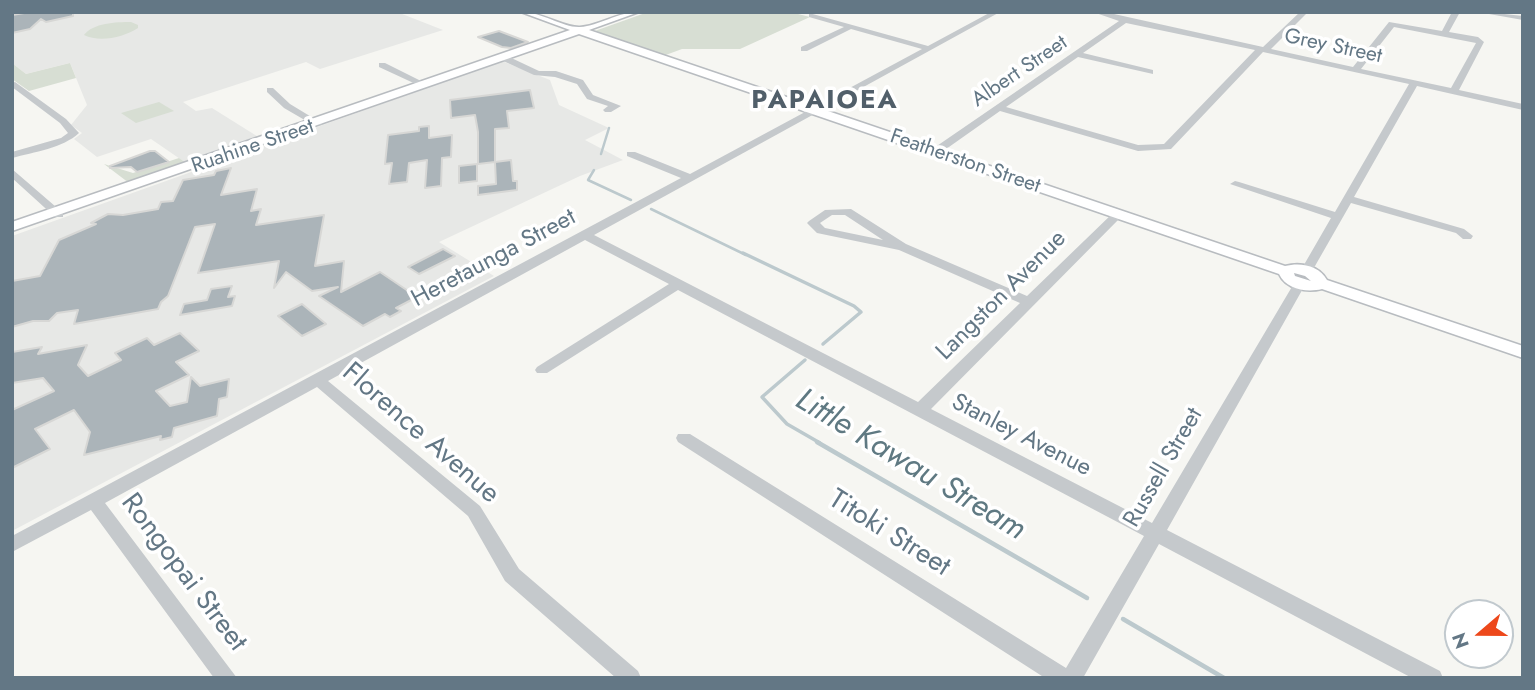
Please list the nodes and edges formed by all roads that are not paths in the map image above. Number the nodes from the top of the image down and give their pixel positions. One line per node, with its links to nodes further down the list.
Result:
1 (526, 12): 13 (main road, Featherston Street)
2 (635, 12): 9 (main road, Ruahine Street)
3 (997, 12): 17 (street, Heretaunga Street)
4 (1097, 12): 10 (street, Grey Street)
5 (1305, 12): 18 (street)
6 (1456, 12): 14 (street)
7 (1489, 12): 11 (street)
8 (808, 13): 12 (street)
9 (624, 16): 13 (main road, Ruahine Street); 15 (main road)
10 (1130, 18): 18 (street, Grey Street); 19 (street, Albert Street)
11 (1523, 18)
12 (849, 27): 16 (street); 17 (street)
13 (580, 31): 15 (main road, Featherston Street); 20 (main road, Ruahine Street)
14 (1445, 33): 22 (street); 28 (street)
15 (602, 37): 32 (main road, Featherston Street)
16 (804, 49)
17 (930, 49): 32 (street, Heretaunga Street)
18 (1263, 50): 22 (street, Grey Street); 30 (street)
19 (1078, 54): 23 (street); 30 (street, Albert Street)
20 (498, 59): 25 (main road, Ruahine Street); 31 (street); 33 (main road, Ruahine Street)
21 (382, 65): 25 (street)
22 (1355, 70): 24 (street, Grey Street)
23 (1150, 72)
24 (1414, 83): 28 (street, Grey Street); 40 (street, Russell Street)
25 (423, 84): 33 (main road, Ruahine Street)
26 (15, 85): 36 (street)
27 (270, 90): 33 (street)
28 (1454, 92): 29 (street, Grey Street)
29 (1523, 107)
30 (999, 108): 34 (street, Albert Street)
31 (608, 110)
32 (816, 111): 34 (main road, Featherston Street); 38 (street, Heretaunga Street)
33 (317, 123): 41 (main road, Ruahine Street)
34 (935, 152): 42 (main road, Featherston Street)
35 (631, 154): 38 (street)
36 (12, 155)
37 (12, 172): 41 (street)
38 (691, 178): 45 (street, Heretaunga Street)
39 (1235, 184): 43 (street)
40 (1347, 198): 43 (street, Russell Street); 46 (street)
41 (57, 214): 44 (main road, Ruahine Street)
42 (1118, 214): 48 (main road, Featherston Street); 50 (street, Langston Avenue)
43 (1336, 216): 48 (street, Russell Street)
44 (12, 229)
45 (586, 236): 49 (street, Stanley Avenue); 53 (street, Heretaunga Street)
46 (1467, 236)
47 (902, 247): 47 (street); 50 (street)
48 (1309, 279): 51 (main road); 57 (street, Russell Street)
49 (678, 284): 52 (street); 54 (street, Stanley Avenue)
50 (1029, 302): 54 (street, Langston Avenue)
51 (1523, 352)
52 (542, 370)
53 (318, 380): 56 (street, Heretaunga Street); 60 (street, Florence Avenue)
54 (919, 411): 57 (street, Stanley Avenue)
55 (684, 438): 61 (street, Titoki Street)
56 (94, 501): 58 (street, Heretaunga Street); 59 (street, Rongopai Street)
57 (1154, 533): 62 (street, Russell Street); 63 (street, Stanley Avenue)
58 (12, 545)
59 (228, 678)
60 (631, 678)
61 (1064, 678)
62 (1072, 678)
63 (1433, 678)

